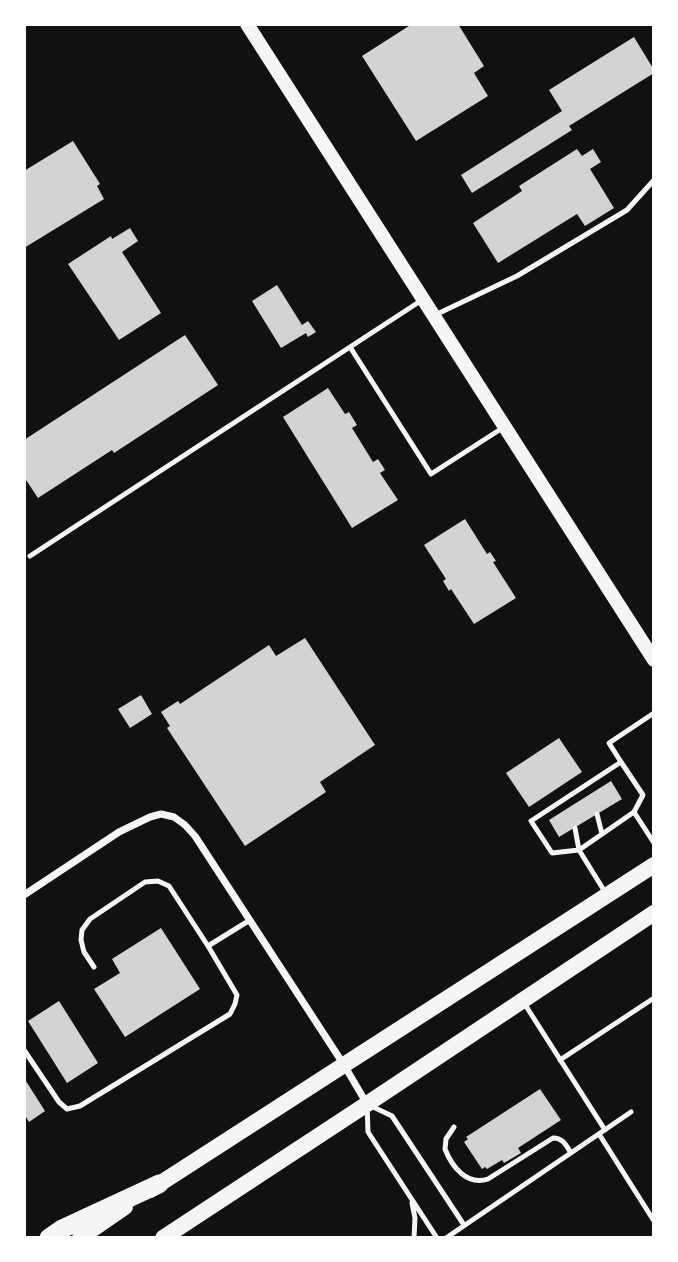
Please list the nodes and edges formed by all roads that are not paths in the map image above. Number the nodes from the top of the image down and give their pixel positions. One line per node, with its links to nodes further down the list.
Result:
1 (247, 24): 3 (main road)
2 (653, 180): 4 (lane)
3 (422, 300): 4 (main road); 5 (lane)
4 (433, 316): 6 (main road)
5 (350, 347): 6 (lane); 7 (lane)
6 (504, 427): 8 (main road)
7 (30, 556)
8 (653, 660)
9 (653, 713): 10 (lane)
10 (621, 762): 11 (lane); 15 (lane)
11 (591, 782): 12 (lane); 13 (lane)
12 (593, 792)
13 (571, 795): 14 (lane); 20 (lane)
14 (572, 805)
15 (634, 812): 18 (lane); 19 (lane)
16 (597, 814): 18 (lane)
17 (575, 828): 20 (lane)
18 (602, 834): 20 (lane)
19 (653, 843)
20 (579, 850): 23 (lane)
21 (653, 865): 23 (main road)
22 (24, 895): 25 (street)
23 (607, 895): 32 (main road)
24 (653, 913): 29 (main road)
25 (250, 920): 26 (lane); 32 (street)
26 (208, 946): 27 (lane); 30 (lane)
27 (94, 967)
28 (653, 998): 31 (lane)
29 (523, 1000): 31 (lane); 33 (main road)
30 (24, 1050)
31 (561, 1060): 36 (lane)
32 (344, 1065): 33 (street); 38 (main road)
33 (367, 1104): 39 (lane); 41 (lane); 44 (main road)
34 (631, 1112): 36 (lane)
35 (454, 1127): 37 (lane)
36 (602, 1132): 37 (lane); 40 (lane)
37 (571, 1153): 41 (lane)
38 (159, 1184): 42 (highway); 43 (main road)
39 (410, 1197): 45 (lane); 46 (lane)
40 (653, 1222)
41 (464, 1225): 47 (lane)
42 (49, 1237)
43 (80, 1237)
44 (163, 1237)
45 (414, 1237)
46 (437, 1237)
47 (446, 1237)

